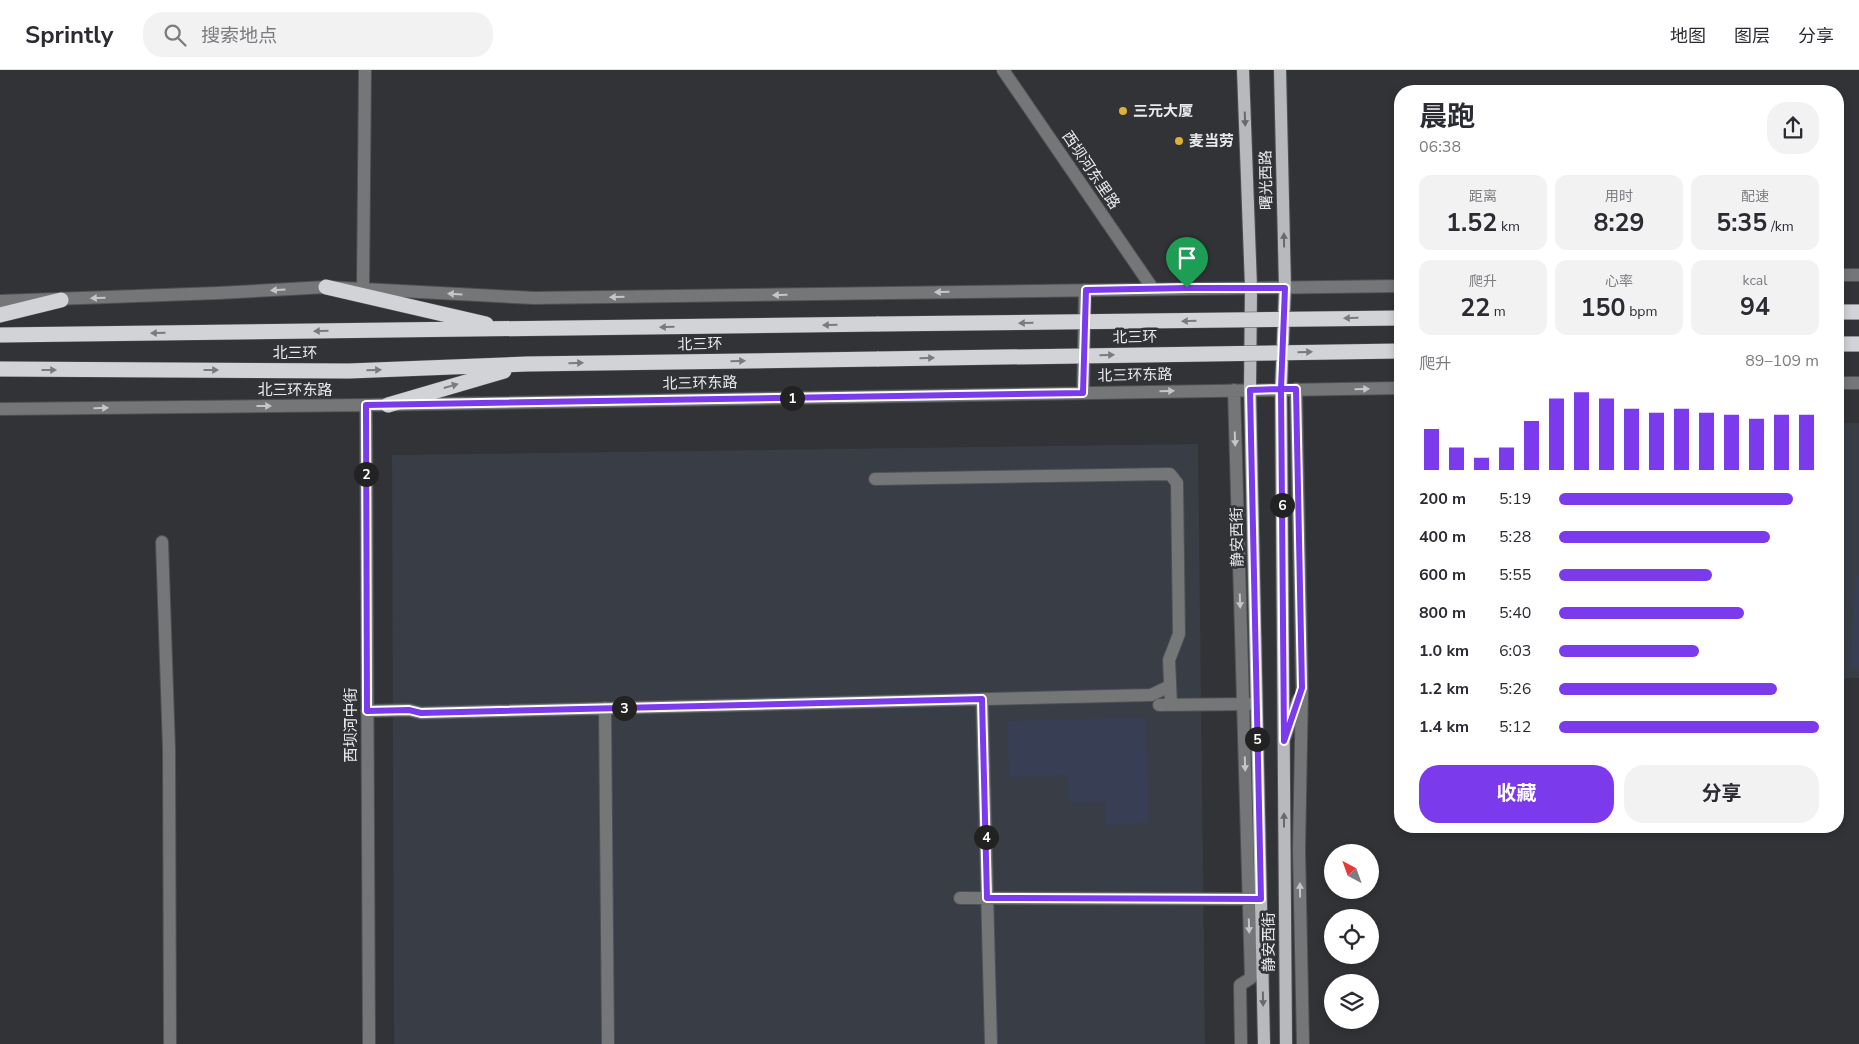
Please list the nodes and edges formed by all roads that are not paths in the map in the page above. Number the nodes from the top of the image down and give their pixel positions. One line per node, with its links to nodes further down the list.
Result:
1 (365, 70): 11 (street)
2 (1003, 70): 12 (street, 西坝河东里路)
3 (1243, 70): 9 (main road, 曙光西路, one-way to 9)
4 (1280, 70): 10 (main road, 曙光西路, one-way to 4)
5 (1844, 275): 6 (street)
6 (1859, 275)
7 (1394, 286): 10 (street)
8 (326, 287): 11 (street); 14 (street, one-way to 14); 20 (highway)
9 (1250, 287): 10 (street); 12 (street); 33 (main road, 曙光西路)
10 (1285, 288): 30 (main road, 曙光西路)
11 (363, 289): 13 (street, one-way to 11)
12 (1152, 289): 13 (street)
13 (1086, 290): 34 (street)
14 (61, 300): 15 (street); 18 (highway)
15 (0, 302)
16 (1844, 312): 17 (highway)
17 (1859, 312)
18 (0, 315)
19 (1394, 318): 20 (highway, 北三环, one-way to 20, bridge)
20 (510, 329): 21 (highway, 北三环, one-way to 21)
21 (0, 334)
22 (1844, 344): 23 (highway)
23 (1859, 344)
24 (1394, 351): 25 (highway, 北三环, one-way to 24, bridge)
25 (527, 364): 26 (highway, 北三环, one-way to 25); 36 (highway, one-way to 25)
26 (0, 370)
27 (1844, 383): 28 (street)
28 (1859, 383)
29 (1394, 388): 31 (street, 北三环东路, one-way to 29)
30 (1281, 389): 31 (street, 北三环东路); 33 (street, 北三环东路); 47 (main road, 静安西街)
31 (1296, 389): 41 (street)
32 (1234, 390): 33 (street, 北三环东路); 34 (street, 北三环东路, one-way to 32); 43 (street, one-way to 43)
33 (1250, 390): 44 (main road, 静安西街)
34 (1083, 393): 36 (street, 北三环东路)
35 (366, 405): 36 (street, 北三环东路); 37 (street, 北三环东路, one-way to 35); 46 (street, 西坝河中街)
36 (388, 405)
37 (0, 409)
38 (875, 479): 40 (street)
39 (162, 542): 51 (street)
40 (1170, 686): 42 (street); 43 (street)
41 (1302, 688): 47 (street); 58 (street, one-way to 41)
42 (982, 699): 45 (street); 49 (street)
43 (1243, 704): 44 (street); 50 (street, one-way to 50)
44 (1257, 704): 50 (main road, 静安西街)
45 (606, 708): 46 (street); 53 (street)
46 (367, 711): 52 (street, 西坝河中街)
47 (1284, 741): 57 (main road, 静安西街, one-way to 47)
48 (960, 898): 49 (street)
49 (987, 898): 50 (street); 54 (street)
50 (1255, 899): 55 (street, one-way to 55); 56 (main road, 静安西街, one-way to 56)
51 (170, 1044)
52 (369, 1044)
53 (608, 1044)
54 (991, 1044)
55 (1241, 1044)
56 (1264, 1044)
57 (1286, 1044)
58 (1303, 1044)

